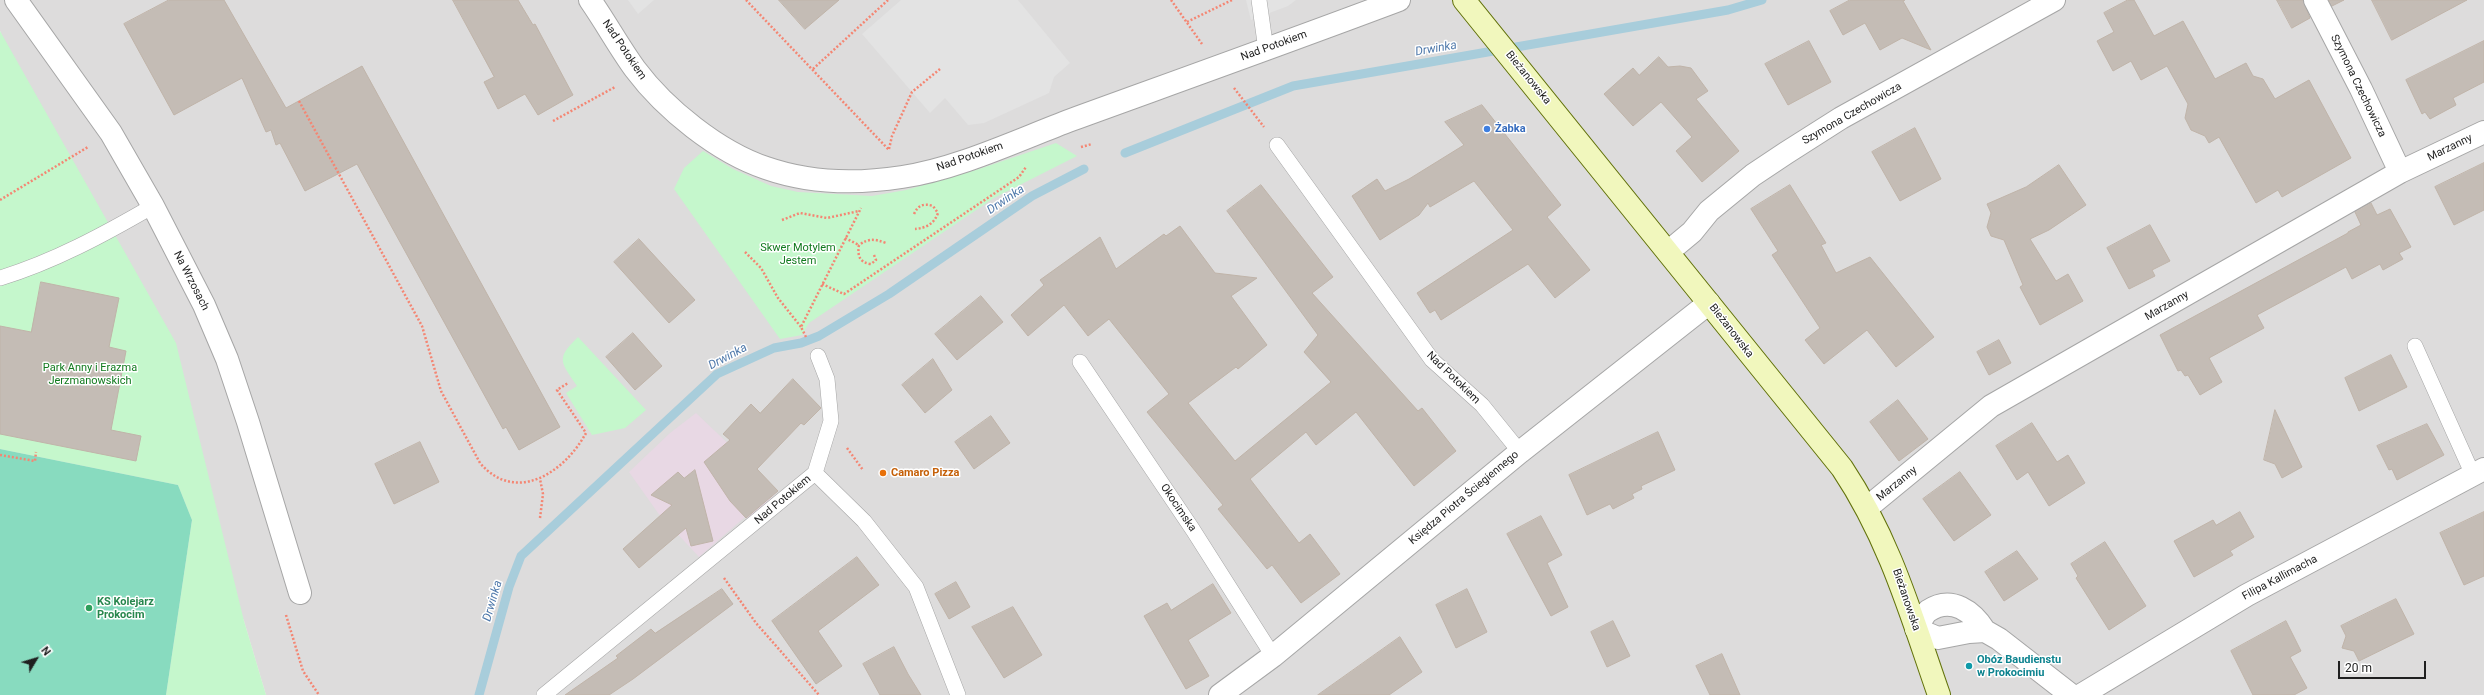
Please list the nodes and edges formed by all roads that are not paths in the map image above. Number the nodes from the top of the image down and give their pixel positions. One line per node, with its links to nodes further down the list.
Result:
1 (16, 0): 12 (street, Na Wrzosach)
2 (590, 0): 8 (street, Nad Potokiem)
3 (1260, 0): 8 (lane)
4 (1399, 0): 8 (street, Nad Potokiem)
5 (1464, 0): 13 (street, Bieżanowska)
6 (2054, 0): 13 (street, Szymona Czechowicza)
7 (2315, 0): 11 (street, Szymona Czechowicza)
8 (1266, 50)
9 (2484, 132): 11 (street, Marzanny)
10 (1277, 146): 19 (lane, Nad Potokiem)
11 (2400, 172): 22 (street, Marzanny)
12 (153, 206): 14 (lane); 23 (street, Na Wrzosach)
13 (1668, 252): 15 (street, Bieżanowska)
14 (0, 278)
15 (1709, 303): 19 (street, Księdza Piotra Ściegiennego); 22 (street, Bieżanowska)
16 (2415, 346): 20 (lane)
17 (818, 356): 21 (lane)
18 (1080, 362): 26 (lane, Okocimska)
19 (1520, 452): 26 (street, Księdza Piotra Ściegiennego)
20 (2479, 472): 32 (street, Filipa Kallimacha)
21 (815, 474): 27 (lane, Nad Potokiem); 28 (lane, Nad Potokiem)
22 (1868, 508): 24 (street, Bieżanowska)
23 (300, 593)
24 (1916, 629): 25 (street); 25 (street); 30 (street, Bieżanowska)
25 (1985, 631): 31 (street)
26 (1273, 656): 29 (street, Księdza Piotra Ściegiennego)
27 (544, 695)
28 (958, 695)
29 (1220, 695)
30 (1938, 695)
31 (2071, 695)
32 (2081, 695)

